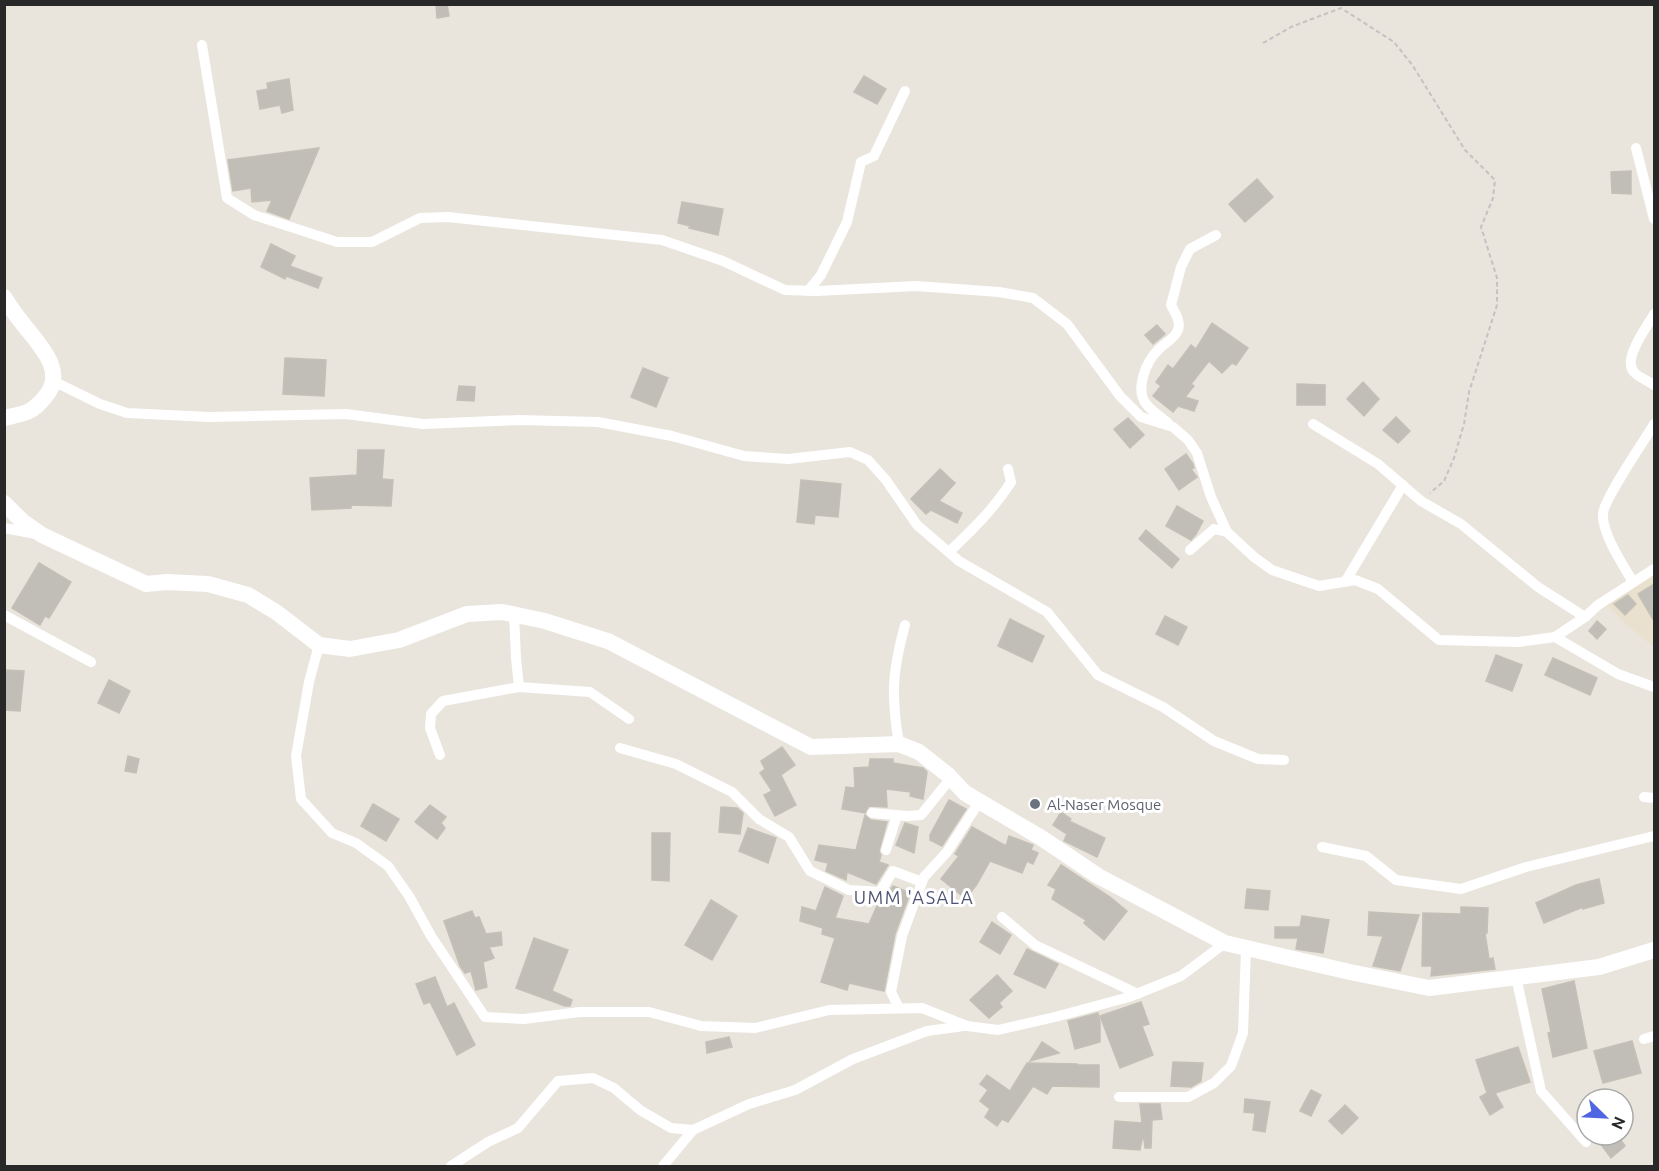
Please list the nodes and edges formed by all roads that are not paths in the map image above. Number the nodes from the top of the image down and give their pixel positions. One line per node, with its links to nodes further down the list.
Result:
1 (202, 45): 6 (street)
2 (905, 91): 6 (street)
3 (1636, 148): 4 (street)
4 (1654, 219)
5 (1216, 235): 14 (street)
6 (808, 291): 14 (street)
7 (4, 297): 9 (street)
8 (1654, 314): 10 (street)
9 (53, 381): 11 (street); 22 (street)
10 (1654, 385)
11 (4, 418)
12 (1313, 424): 16 (street)
13 (1654, 424): 25 (street)
14 (1173, 427): 19 (street)
15 (1008, 469): 22 (street)
16 (1403, 485): 24 (street); 28 (street)
17 (4, 503): 20 (street)
18 (4, 528): 20 (street)
19 (1227, 532): 21 (street); 24 (street)
20 (42, 535): 31 (street)
21 (1190, 550)
22 (949, 552): 39 (street)
23 (1654, 569): 25 (street)
24 (1345, 582): 30 (street)
25 (1633, 582): 28 (street)
26 (514, 614): 31 (street); 33 (street); 36 (street)
27 (4, 615): 32 (street)
28 (1586, 617): 30 (street)
29 (905, 625): 36 (street)
30 (1555, 638): 34 (street)
31 (319, 645): 54 (street)
32 (91, 662)
33 (519, 687): 35 (street); 38 (street)
34 (1654, 687)
35 (629, 719)
36 (899, 744): 40 (street)
37 (620, 748): 47 (street)
38 (440, 755)
39 (1284, 760)
40 (951, 778): 41 (street); 43 (street)
41 (979, 802): 47 (street); 49 (street)
42 (872, 813): 43 (street)
43 (897, 815): 46 (street)
44 (1654, 836): 45 (street)
45 (1322, 847)
46 (886, 850)
47 (922, 882): 54 (street)
48 (1002, 918): 53 (street)
49 (1225, 943): 50 (street); 53 (street)
50 (1246, 948): 52 (street); 56 (street)
51 (1654, 950): 52 (street)
52 (1516, 977): 58 (street)
53 (1138, 993): 55 (street)
54 (899, 1008): 55 (street)
55 (968, 1026): 57 (street)
56 (1119, 1096)
57 (693, 1130): 59 (street); 60 (street)
58 (1575, 1130)
59 (451, 1167)
60 (663, 1167)

